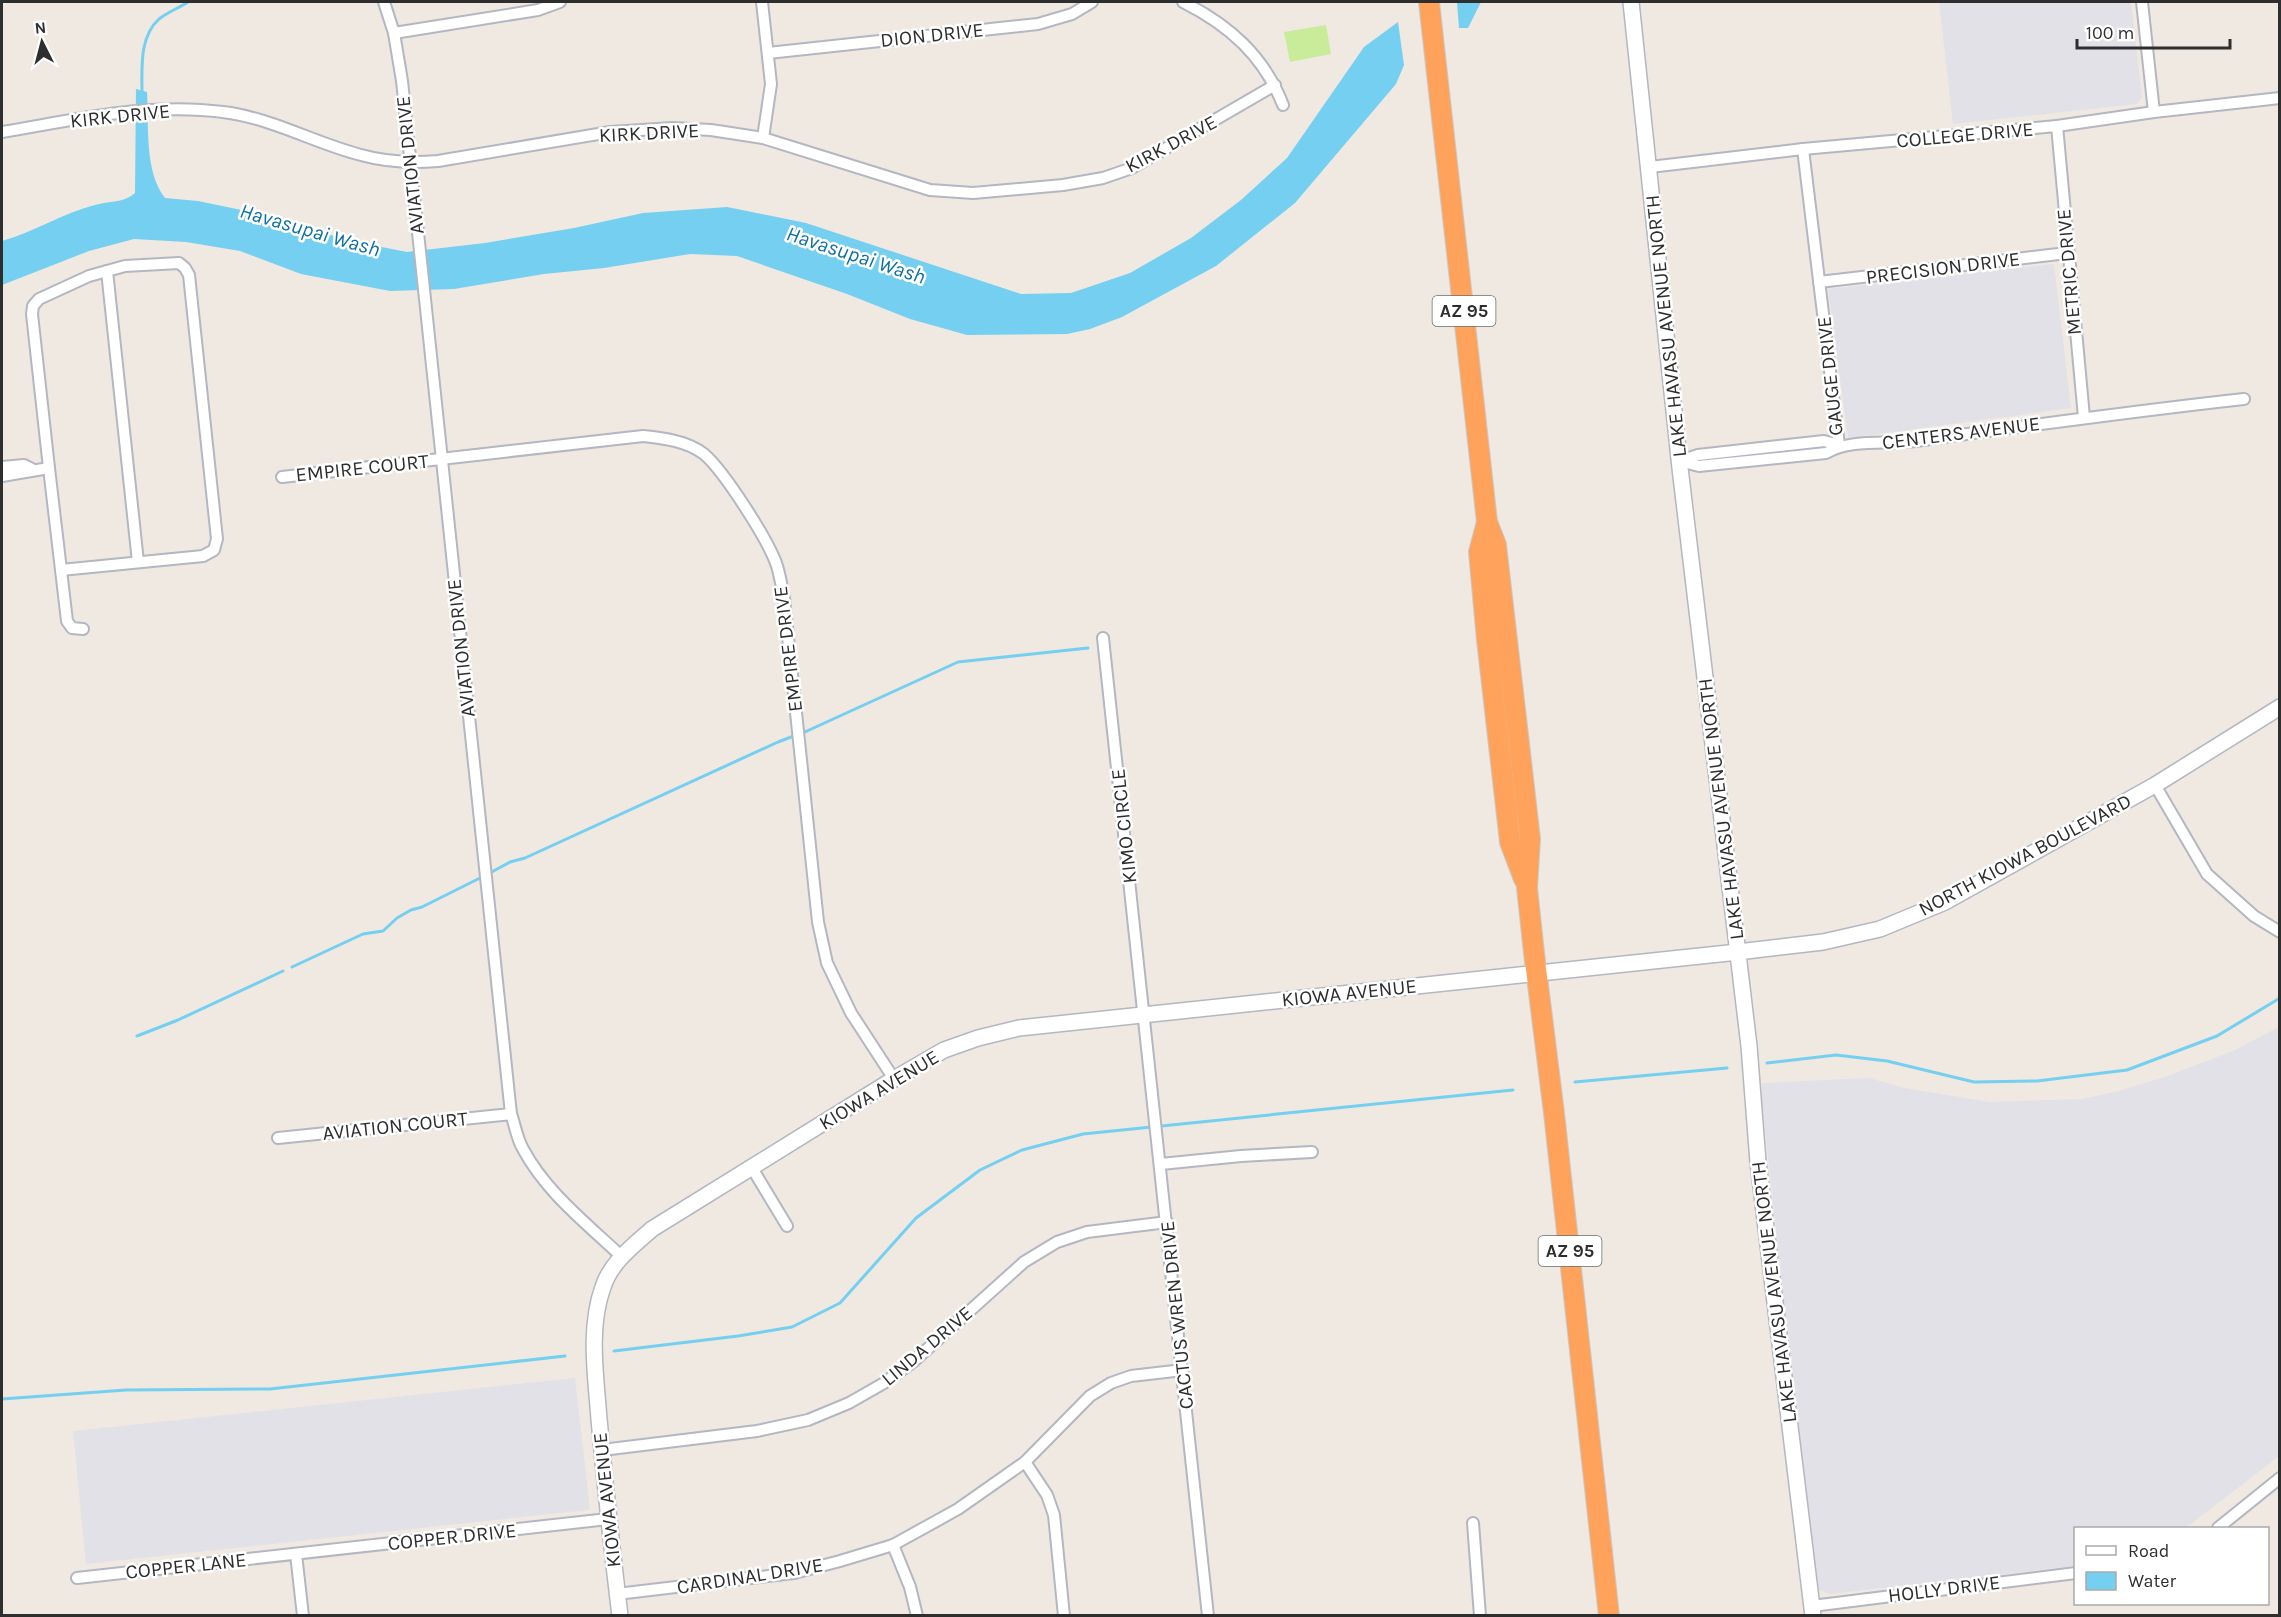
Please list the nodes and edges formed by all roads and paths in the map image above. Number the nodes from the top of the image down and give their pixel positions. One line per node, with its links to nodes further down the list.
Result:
1 (384, 2): 9 (street, AVIATION DRIVE)
2 (560, 2): 9 (street)
3 (762, 2): 10 (street)
4 (1092, 2): 10 (street, DION DRIVE)
5 (1183, 2): 11 (street)
6 (1429, 2): 42 (highway, AZ 95)
7 (1631, 2): 20 (street, LAKE HAVASU AVENUE NORTH)
8 (2142, 2): 14 (street)
9 (394, 33): 19 (street, AVIATION DRIVE)
10 (768, 53): 17 (street)
11 (1275, 85): 13 (street); 17 (street, KIRK DRIVE)
12 (2280, 98): 14 (street, COLLEGE DRIVE)
13 (1283, 105)
14 (2154, 112): 15 (street, COLLEGE DRIVE)
15 (2057, 126): 18 (street, COLLEGE DRIVE); 21 (street, METRIC DRIVE)
16 (2, 132): 19 (street, KIRK DRIVE)
17 (763, 138): 19 (street, KIRK DRIVE)
18 (1803, 149): 20 (street, COLLEGE DRIVE); 23 (street, GAUGE DRIVE)
19 (410, 163): 27 (street, AVIATION DRIVE)
20 (1650, 167): 28 (street, LAKE HAVASU AVENUE NORTH)
21 (2067, 253): 23 (street, PRECISION DRIVE); 25 (street, METRIC DRIVE)
22 (107, 271): 30 (street); 34 (street); 34 (street)
23 (1819, 282): 26 (street, GAUGE DRIVE)
24 (2244, 399): 25 (street, CENTERS AVENUE)
25 (2084, 417): 26 (street, CENTERS AVENUE)
26 (1839, 445): 28 (street, CENTERS AVENUE)
27 (441, 460): 33 (street, EMPIRE COURT); 44 (street, EMPIRE DRIVE); 45 (street, AVIATION DRIVE)
28 (1679, 461): 41 (street, LAKE HAVASU AVENUE NORTH)
29 (2, 467): 31 (street)
30 (49, 468): 31 (street); 35 (street)
31 (32, 469): 32 (street)
32 (2, 476)
33 (282, 477)
34 (138, 562): 35 (street)
35 (61, 570): 36 (street)
36 (83, 629)
37 (1103, 638): 43 (street, KIMO CIRCLE)
38 (2280, 707): 39 (street, NORTH KIOWA BOULEVARD)
39 (2155, 785): 40 (street); 41 (street, NORTH KIOWA BOULEVARD)
40 (2280, 932)
41 (1738, 952): 42 (street, NORTH KIOWA BOULEVARD); 65 (street, LAKE HAVASU AVENUE NORTH)
42 (1536, 974): 43 (street, KIOWA AVENUE); 72 (highway, AZ 95)
43 (1145, 1014): 44 (street, KIOWA AVENUE); 48 (street, CACTUS WREN DRIVE)
44 (894, 1078): 49 (street, KIOWA AVENUE)
45 (511, 1114): 46 (street, AVIATION COURT); 52 (street, AVIATION DRIVE)
46 (278, 1138)
47 (1312, 1152): 48 (street)
48 (1161, 1164): 50 (street, CACTUS WREN DRIVE)
49 (752, 1168): 51 (street); 52 (street, KIOWA AVENUE)
50 (1167, 1222): 53 (street, CACTUS WREN DRIVE); 54 (street, LINDA DRIVE)
51 (787, 1226)
52 (621, 1256): 54 (street, KIOWA AVENUE)
53 (1183, 1370): 55 (street, CARDINAL DRIVE); 70 (street, CACTUS WREN DRIVE)
54 (602, 1450): 57 (street, KIOWA AVENUE)
55 (1025, 1462): 60 (street, CARDINAL DRIVE); 69 (street)
56 (2280, 1478): 59 (street)
57 (608, 1519): 61 (street, COPPER DRIVE); 64 (street, KIOWA AVENUE)
58 (1473, 1523): 71 (street)
59 (2219, 1527)
60 (893, 1545): 64 (street, CARDINAL DRIVE); 68 (street)
61 (296, 1554): 63 (street, COPPER LANE); 66 (street)
62 (2074, 1573): 65 (street, HOLLY DRIVE)
63 (76, 1578)
64 (618, 1594): 67 (street, KIOWA AVENUE)
65 (1813, 1610)
66 (303, 1616)
67 (620, 1616)
68 (917, 1616)
69 (1064, 1616)
70 (1208, 1616)
71 (1480, 1616)
72 (1609, 1616)

